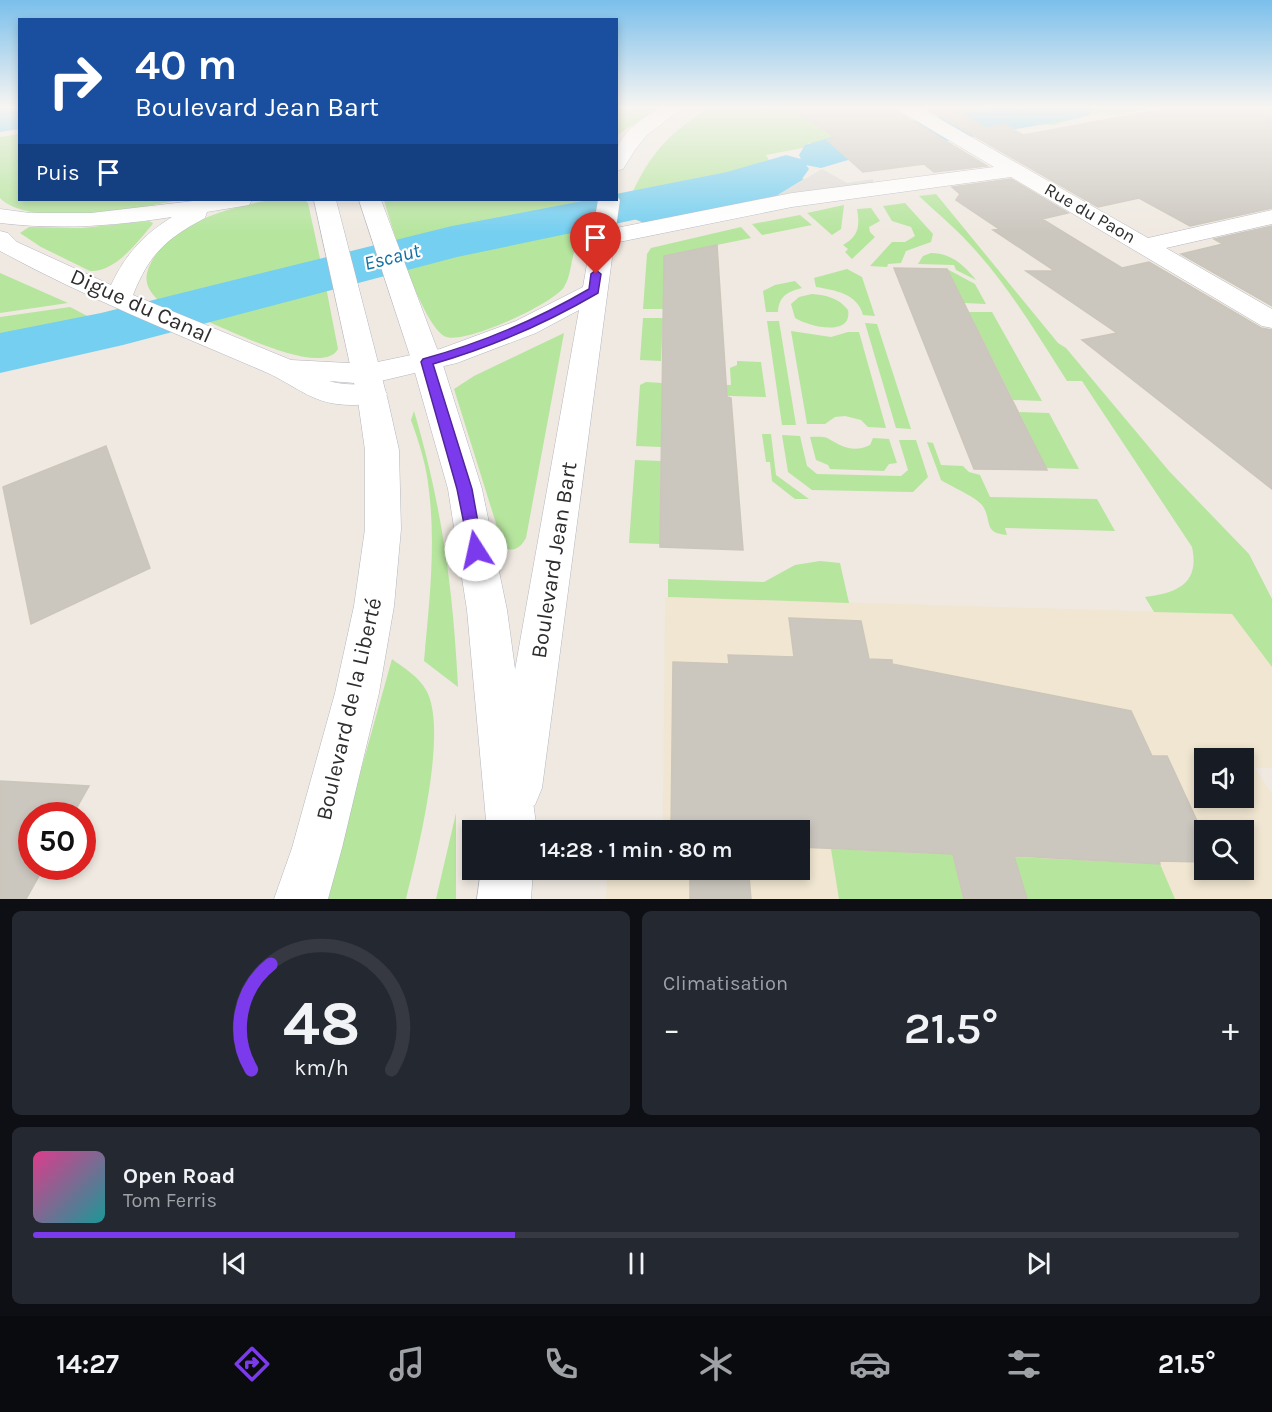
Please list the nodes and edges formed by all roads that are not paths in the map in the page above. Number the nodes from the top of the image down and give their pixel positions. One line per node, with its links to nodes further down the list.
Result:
1 (980, 149): 2 (street, Rue du Paon)
2 (1017, 170): 9 (street); 11 (street, Rue du Paon)
3 (231, 201): 7 (street); 13 (street)
4 (325, 201): 16 (street, Boulevard de la Liberté)
5 (369, 201): 15 (street)
6 (609, 201): 9 (street, Boulevard Jean Bart)
7 (0, 216)
8 (1272, 217): 11 (street)
9 (602, 235): 12 (street, Boulevard Jean Bart)
10 (0, 238): 13 (street, Digue du Canal)
11 (1145, 246): 14 (street, Rue du Paon)
12 (594, 291): 15 (street); 18 (street, Boulevard Jean Bart)
13 (130, 303): 16 (street, Digue du Canal)
14 (1272, 320)
15 (427, 362): 16 (street); 17 (street)
16 (370, 384): 20 (street, Boulevard de la Liberté)
17 (508, 820)
18 (514, 820)
19 (506, 880): 21 (street)
20 (301, 899)
21 (504, 899)

